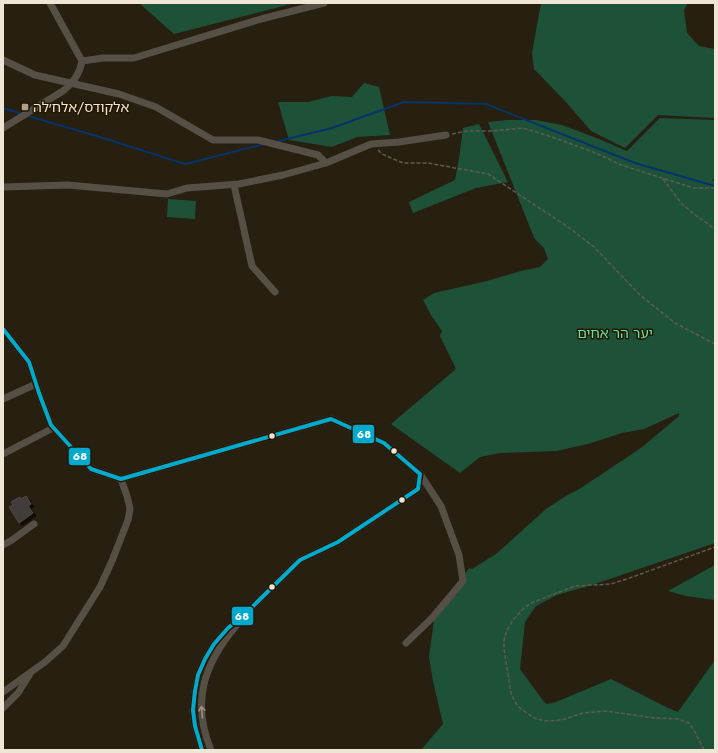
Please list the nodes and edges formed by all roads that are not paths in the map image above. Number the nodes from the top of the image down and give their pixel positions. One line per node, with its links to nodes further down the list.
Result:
1 (50, 3): 4 (street)
2 (324, 3): 4 (street)
3 (3, 60): 5 (street)
4 (82, 61): 5 (street)
5 (72, 84): 6 (street); 8 (street)
6 (3, 128)
7 (446, 135): 8 (street)
8 (326, 163): 9 (street)
9 (234, 185): 10 (street); 11 (street)
10 (3, 187)
11 (275, 292)
12 (3, 329): 13 (street)
13 (36, 384): 14 (street); 15 (street)
14 (3, 398)
15 (53, 428): 16 (street); 18 (street)
16 (3, 454)
17 (420, 474): 18 (street); 21 (street); 22 (street)
18 (121, 479): 23 (street)
19 (34, 524): 20 (street)
20 (3, 545)
21 (246, 613): 26 (street); 27 (street, one-way to 21)
22 (406, 643)
23 (32, 670): 24 (street); 25 (street)
24 (3, 692)
25 (3, 708)
26 (202, 750)
27 (211, 750)

